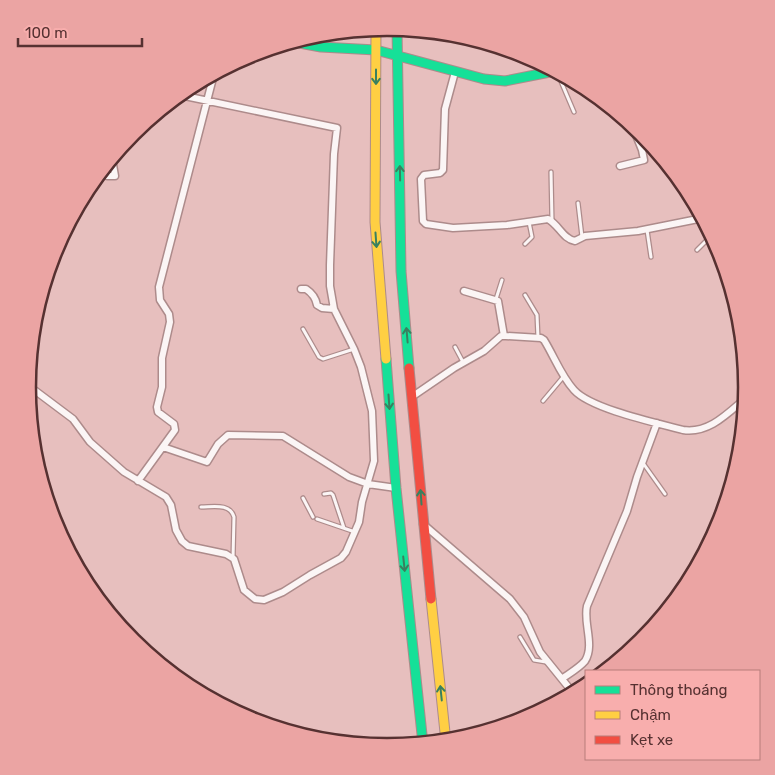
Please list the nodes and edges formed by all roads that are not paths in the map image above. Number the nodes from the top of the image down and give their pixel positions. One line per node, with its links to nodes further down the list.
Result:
1 (398, 36): 5 (street)
2 (376, 37): 4 (street)
3 (310, 45): 4 (street)
4 (376, 50): 5 (street); 51 (street, one-way to 51)
5 (397, 55): 6 (street); 43 (street, one-way to 5)
6 (455, 72): 7 (street); 22 (street)
7 (540, 73): 8 (street)
8 (544, 73)
9 (561, 82): 13 (lane)
10 (212, 83): 12 (street)
11 (189, 97): 12 (street)
12 (207, 102): 34 (street); 47 (street)
13 (574, 112)
14 (639, 142): 15 (street)
15 (620, 166)
16 (114, 167): 18 (street)
17 (551, 172): 21 (lane)
18 (107, 176)
19 (578, 203): 24 (lane)
20 (696, 219): 23 (street)
21 (552, 221): 22 (street); 24 (street)
22 (529, 222): 26 (lane)
23 (647, 229): 24 (street); 28 (lane)
24 (582, 238)
25 (707, 240): 27 (lane)
26 (525, 244)
27 (697, 250)
28 (651, 257)
29 (502, 280): 33 (lane)
30 (301, 289): 34 (street)
31 (464, 291): 33 (street)
32 (525, 295): 37 (lane)
33 (496, 299): 36 (street)
34 (334, 309): 39 (street)
35 (303, 329): 39 (lane)
36 (504, 336): 37 (street); 40 (street)
37 (538, 338): 41 (street)
38 (454, 347): 40 (lane)
39 (354, 349): 50 (street)
40 (464, 362): 43 (street)
41 (564, 376): 44 (lane); 46 (street)
42 (36, 391): 49 (street)
43 (413, 396): 58 (street, one-way to 43)
44 (543, 400)
45 (738, 404): 46 (street)
46 (657, 423): 48 (street)
47 (163, 447): 49 (street); 50 (street)
48 (642, 463): 53 (lane); 64 (street)
49 (138, 481): 61 (street)
50 (368, 484): 51 (street); 60 (street)
51 (396, 488): 67 (street, one-way to 67)
52 (324, 494): 59 (lane)
53 (665, 494)
54 (303, 498): 56 (lane)
55 (201, 507): 61 (lane)
56 (313, 517)
57 (318, 519): 59 (lane)
58 (423, 524): 63 (street); 66 (street, one-way to 58)
59 (344, 528): 60 (lane)
60 (355, 532): 61 (street)
61 (233, 558)
62 (520, 637): 63 (lane)
63 (549, 663): 64 (street)
64 (563, 678): 65 (street)
65 (570, 688)
66 (445, 734)
67 (422, 737)

